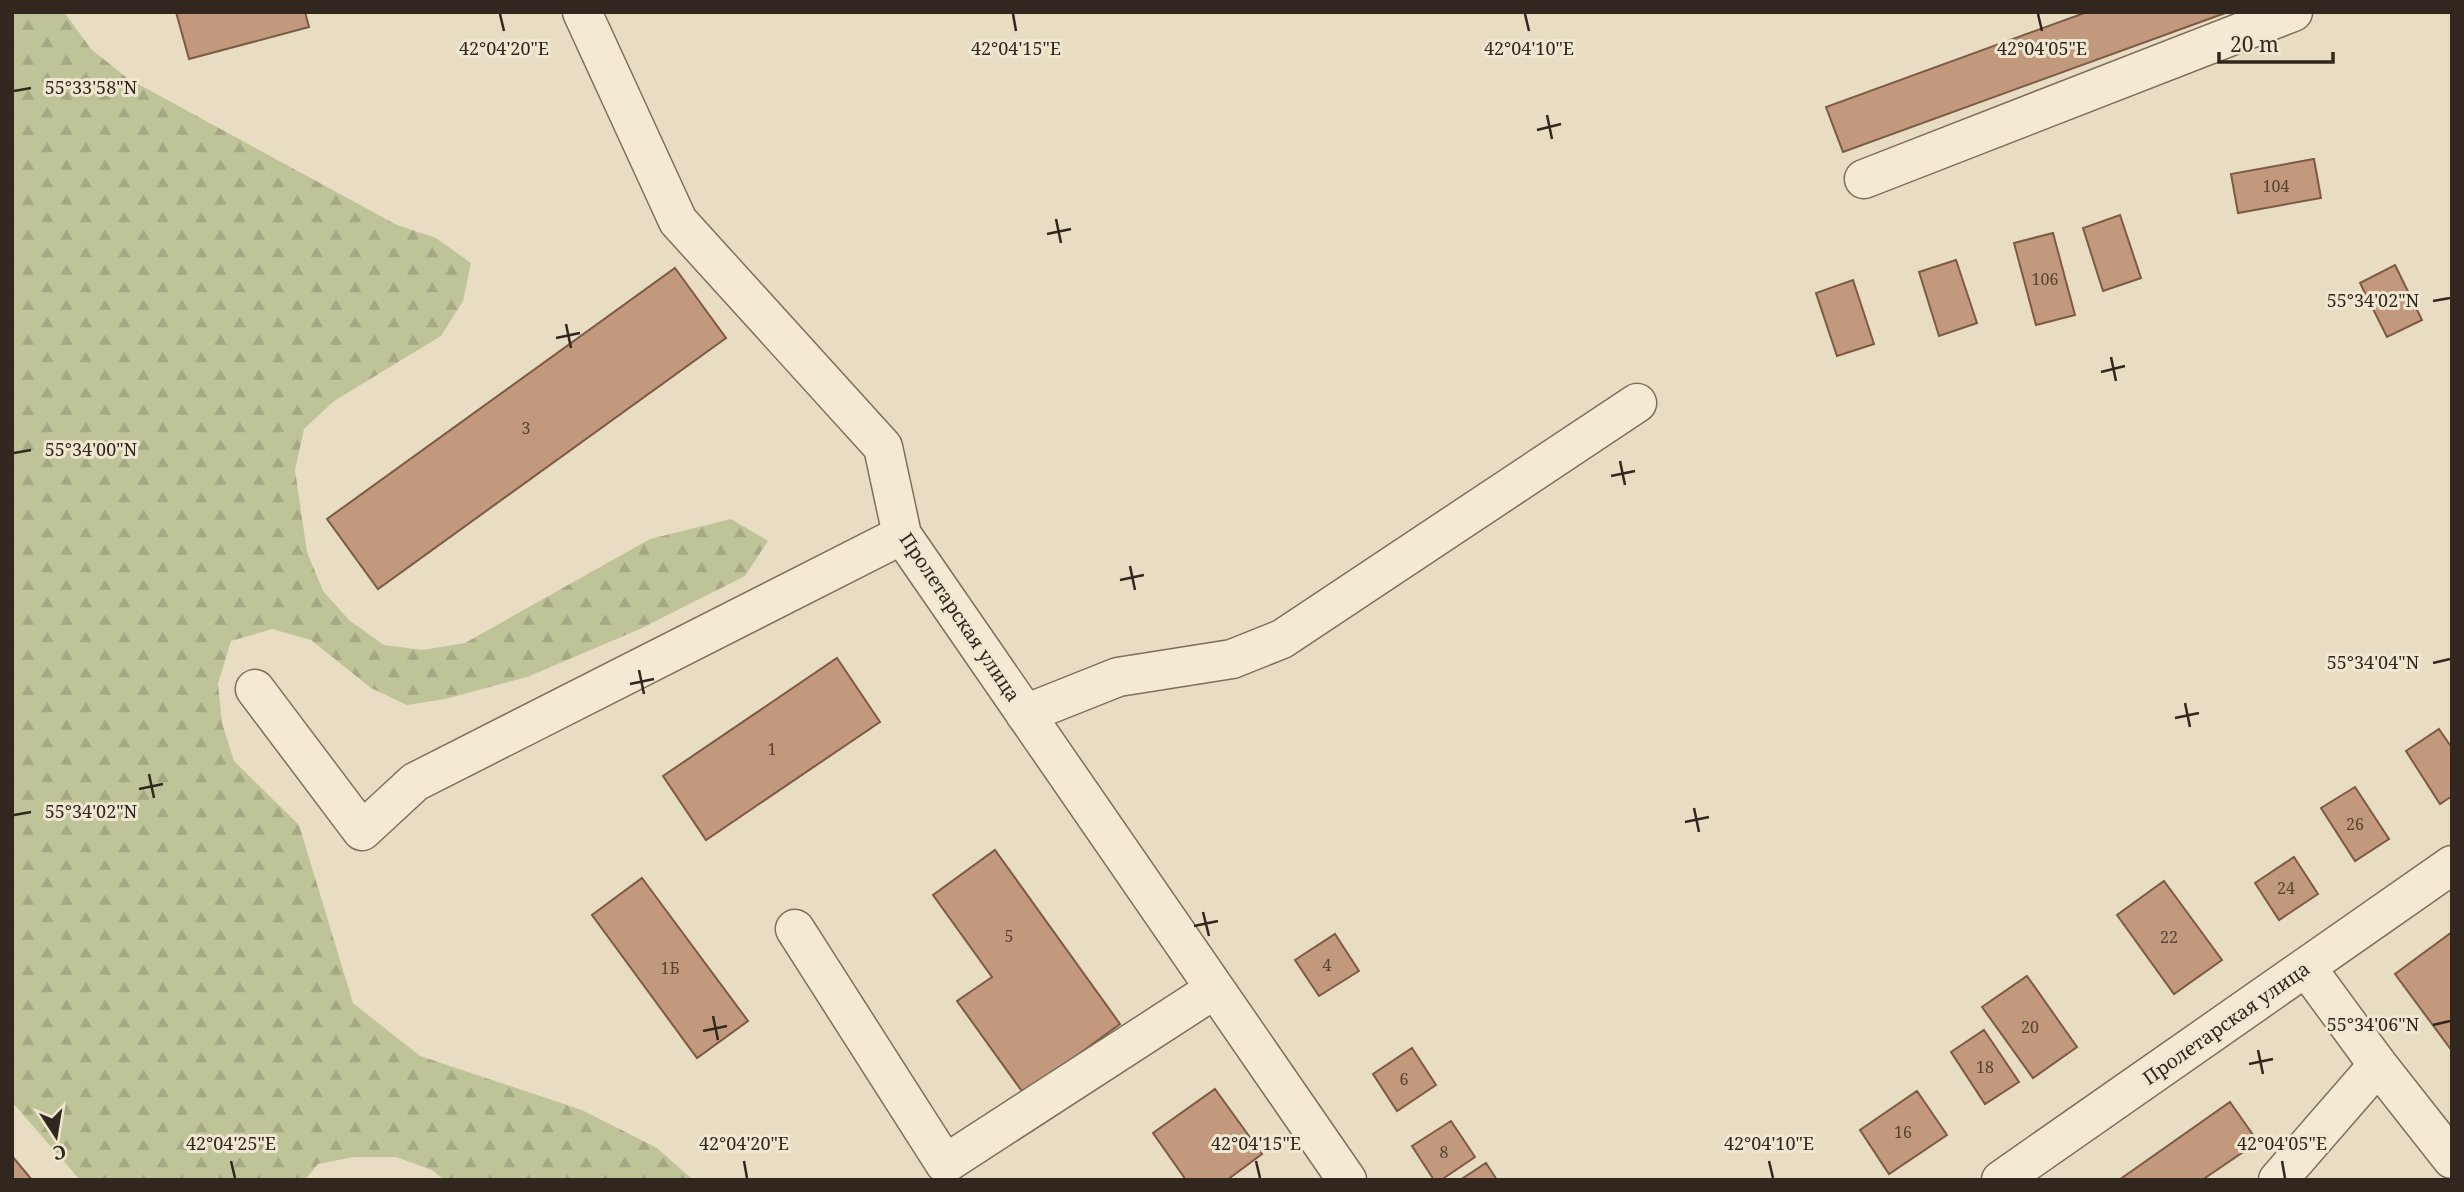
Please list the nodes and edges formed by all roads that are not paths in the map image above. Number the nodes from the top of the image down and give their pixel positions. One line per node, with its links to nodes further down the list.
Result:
1 (582, 12): 5 (street, Пролетарская улица)
2 (2293, 12): 3 (street)
3 (1864, 179)
4 (1637, 403): 7 (street)
5 (902, 535): 6 (street); 7 (street, Пролетарская улица)
6 (256, 689)
7 (1025, 714): 11 (street, Пролетарская улица)
8 (2452, 865): 10 (street, Пролетарская улица)
9 (796, 929): 11 (street)
10 (2306, 967): 12 (street); 16 (street, Пролетарская улица)
11 (1215, 989): 15 (street, Пролетарская улица)
12 (2378, 1065): 13 (street); 14 (street)
13 (2452, 1159)
14 (2280, 1173)
15 (1347, 1180)
16 (2001, 1180)

